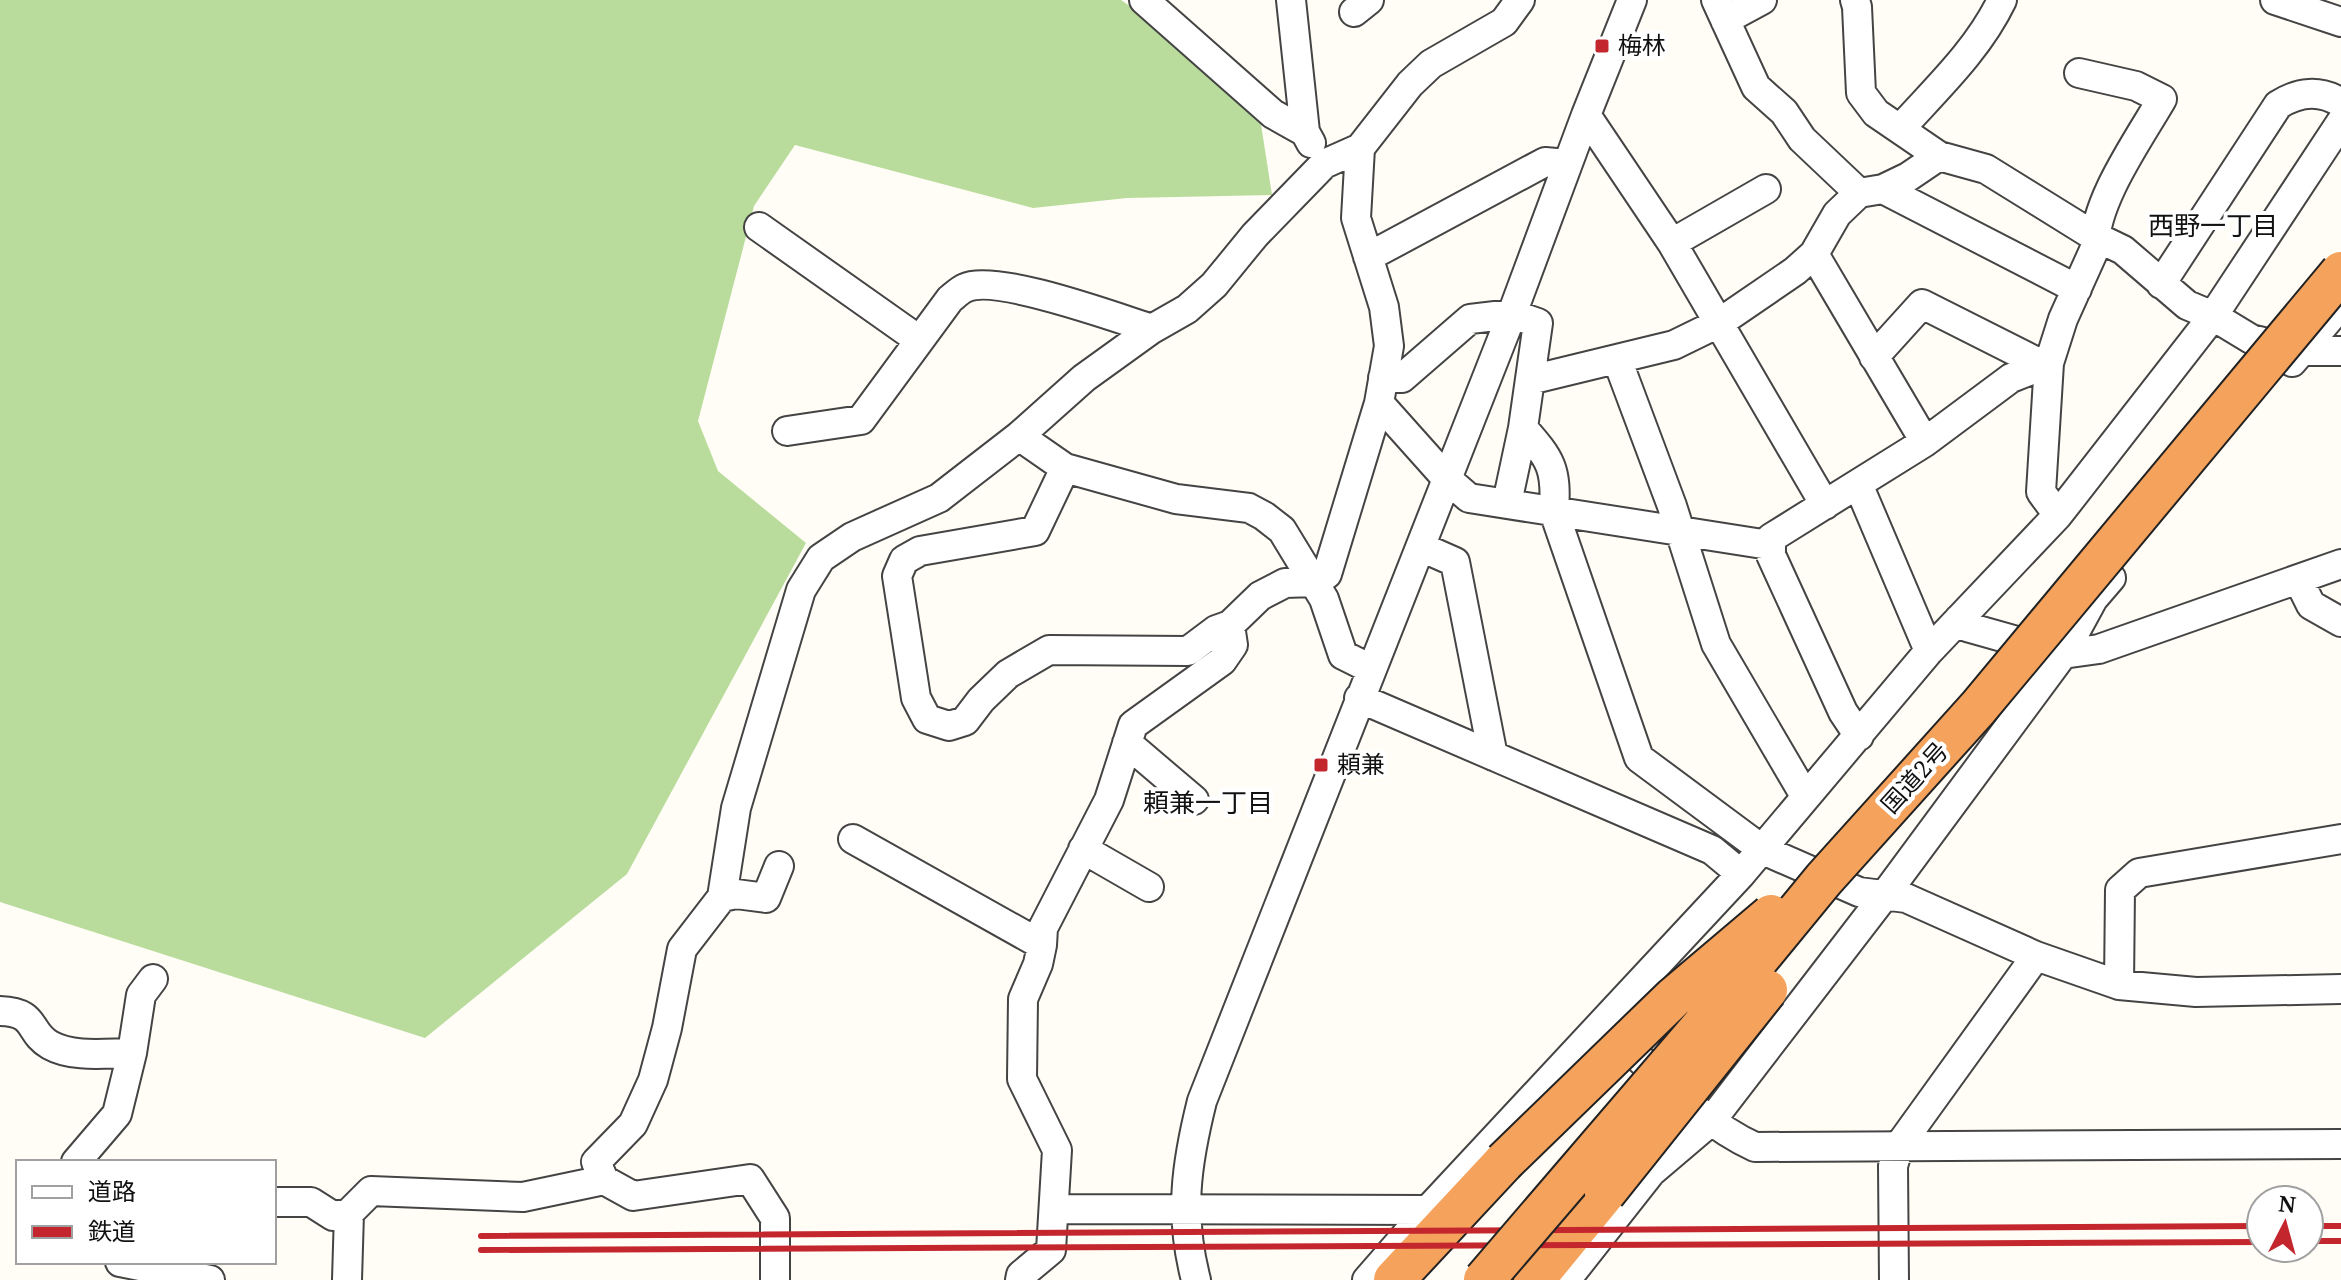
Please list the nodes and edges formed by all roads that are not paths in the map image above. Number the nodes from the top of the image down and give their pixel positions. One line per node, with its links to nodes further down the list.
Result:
1 (1144, 0): 16 (street)
2 (1291, 0): 16 (street)
3 (1520, 0): 17 (street)
4 (1632, 0): 13 (street)
5 (1762, 0): 9 (street)
6 (1855, 0): 15 (street)
7 (2002, 0): 15 (street)
8 (2275, 0): 10 (street)
9 (1721, 10): 22 (street)
10 (2341, 22)
11 (2079, 73): 24 (street)
12 (2341, 103): 29 (street)
13 (1586, 115): 20 (street); 25 (street)
14 (2341, 122): 33 (street)
15 (1900, 129): 18 (street)
16 (1305, 132): 19 (street)
17 (1360, 148): 19 (street); 27 (street)
18 (1939, 156): 22 (street); 24 (street)
19 (1324, 164): 35 (street)
20 (1567, 164): 27 (street); 32 (street)
21 (1766, 189): 25 (street)
22 (1871, 191): 26 (street); 30 (street)
23 (759, 227): 36 (street)
24 (2094, 236): 29 (street); 30 (street)
25 (1672, 243): 34 (street)
26 (1814, 254): 34 (street); 39 (street)
27 (1368, 257): 43 (street)
28 (2341, 272): 68 (highway, 国道2号, bridge)
29 (2161, 284): 33 (street)
30 (2077, 289): 41 (street)
31 (2341, 305): 37 (street)
32 (1512, 314): 42 (street); 43 (street); 49 (street)
33 (2213, 316): 37 (street); 54 (street)
34 (1719, 323): 40 (street); 52 (street)
35 (1152, 329): 36 (street); 46 (street)
36 (919, 340): 45 (street)
37 (2301, 351): 38 (street); 65 (street)
38 (2341, 351)
39 (1874, 357): 41 (street); 47 (street)
40 (1617, 359): 42 (street); 55 (street)
41 (2038, 364): 47 (street); 54 (street)
42 (1530, 380): 44 (street)
43 (1381, 391): 49 (street); 60 (street)
44 (1523, 428): 51 (street); 53 (street)
45 (787, 431)
46 (1019, 436): 48 (street); 83 (street)
47 (1925, 442): 50 (street)
48 (1065, 468): 60 (street); 63 (street)
49 (1446, 478): 51 (street); 57 (street)
50 (1858, 484): 52 (street); 64 (street)
51 (1507, 503): 53 (street)
52 (1825, 505): 56 (street)
53 (1554, 512): 55 (street); 77 (street)
54 (2058, 515): 61 (street)
55 (1679, 531): 56 (street); 72 (street)
56 (1769, 545): 69 (street)
57 (1421, 547): 66 (street); 71 (street)
58 (2341, 564): 59 (street)
59 (2298, 579): 62 (street); 65 (street)
60 (1314, 582): 63 (street); 66 (street)
61 (1959, 619): 64 (street); 65 (street)
62 (2341, 622)
63 (1230, 625): 70 (street)
64 (1929, 651): 69 (street)
65 (2063, 654): 82 (street)
66 (1371, 669): 67 (street)
67 (1359, 698): 71 (street); 99 (street)
68 (1978, 708): 80 (highway, 国道2号, bridge); 111 (highway, bridge)
69 (1859, 736): 72 (street)
70 (1127, 743): 73 (street); 76 (street)
71 (1493, 756): 79 (street)
72 (1805, 796): 77 (street)
73 (1194, 800)
74 (853, 839): 84 (street)
75 (2341, 839): 87 (street)
76 (1083, 849): 81 (street); 84 (street)
77 (1763, 850): 79 (street); 82 (street)
78 (779, 866): 83 (street)
79 (1741, 874): 90 (street)
80 (1824, 879): 109 (highway, bridge); 110 (highway, 国道2号, bridge)
81 (1149, 887)
82 (1884, 896): 85 (street); 92 (street)
83 (722, 897): 96 (street)
84 (1042, 945): 98 (street)
85 (2036, 956): 87 (street); 94 (street)
86 (153, 979): 91 (street)
87 (2119, 985): 88 (street)
88 (2341, 989)
89 (0, 1011): 91 (street)
90 (1602, 1024): 92 (street); 100 (street)
91 (132, 1053): 95 (street)
92 (1711, 1121): 94 (street); 112 (street)
93 (2341, 1144): 94 (street)
94 (1899, 1146): 113 (street)
95 (81, 1160)
96 (604, 1180): 101 (street); 105 (street)
97 (276, 1202): 101 (street)
98 (1054, 1209): 99 (street); 106 (street)
99 (1185, 1210): 100 (street); 107 (street)
100 (1428, 1210): 108 (street)
101 (349, 1213): 104 (street)
102 (130, 1264): 103 (street)
103 (210, 1280)
104 (347, 1280)
105 (775, 1280)
106 (1020, 1280)
107 (1196, 1280)
108 (1367, 1280)
109 (1394, 1280)
110 (1484, 1280)
111 (1534, 1280)
112 (1566, 1280)
113 (1894, 1280)

